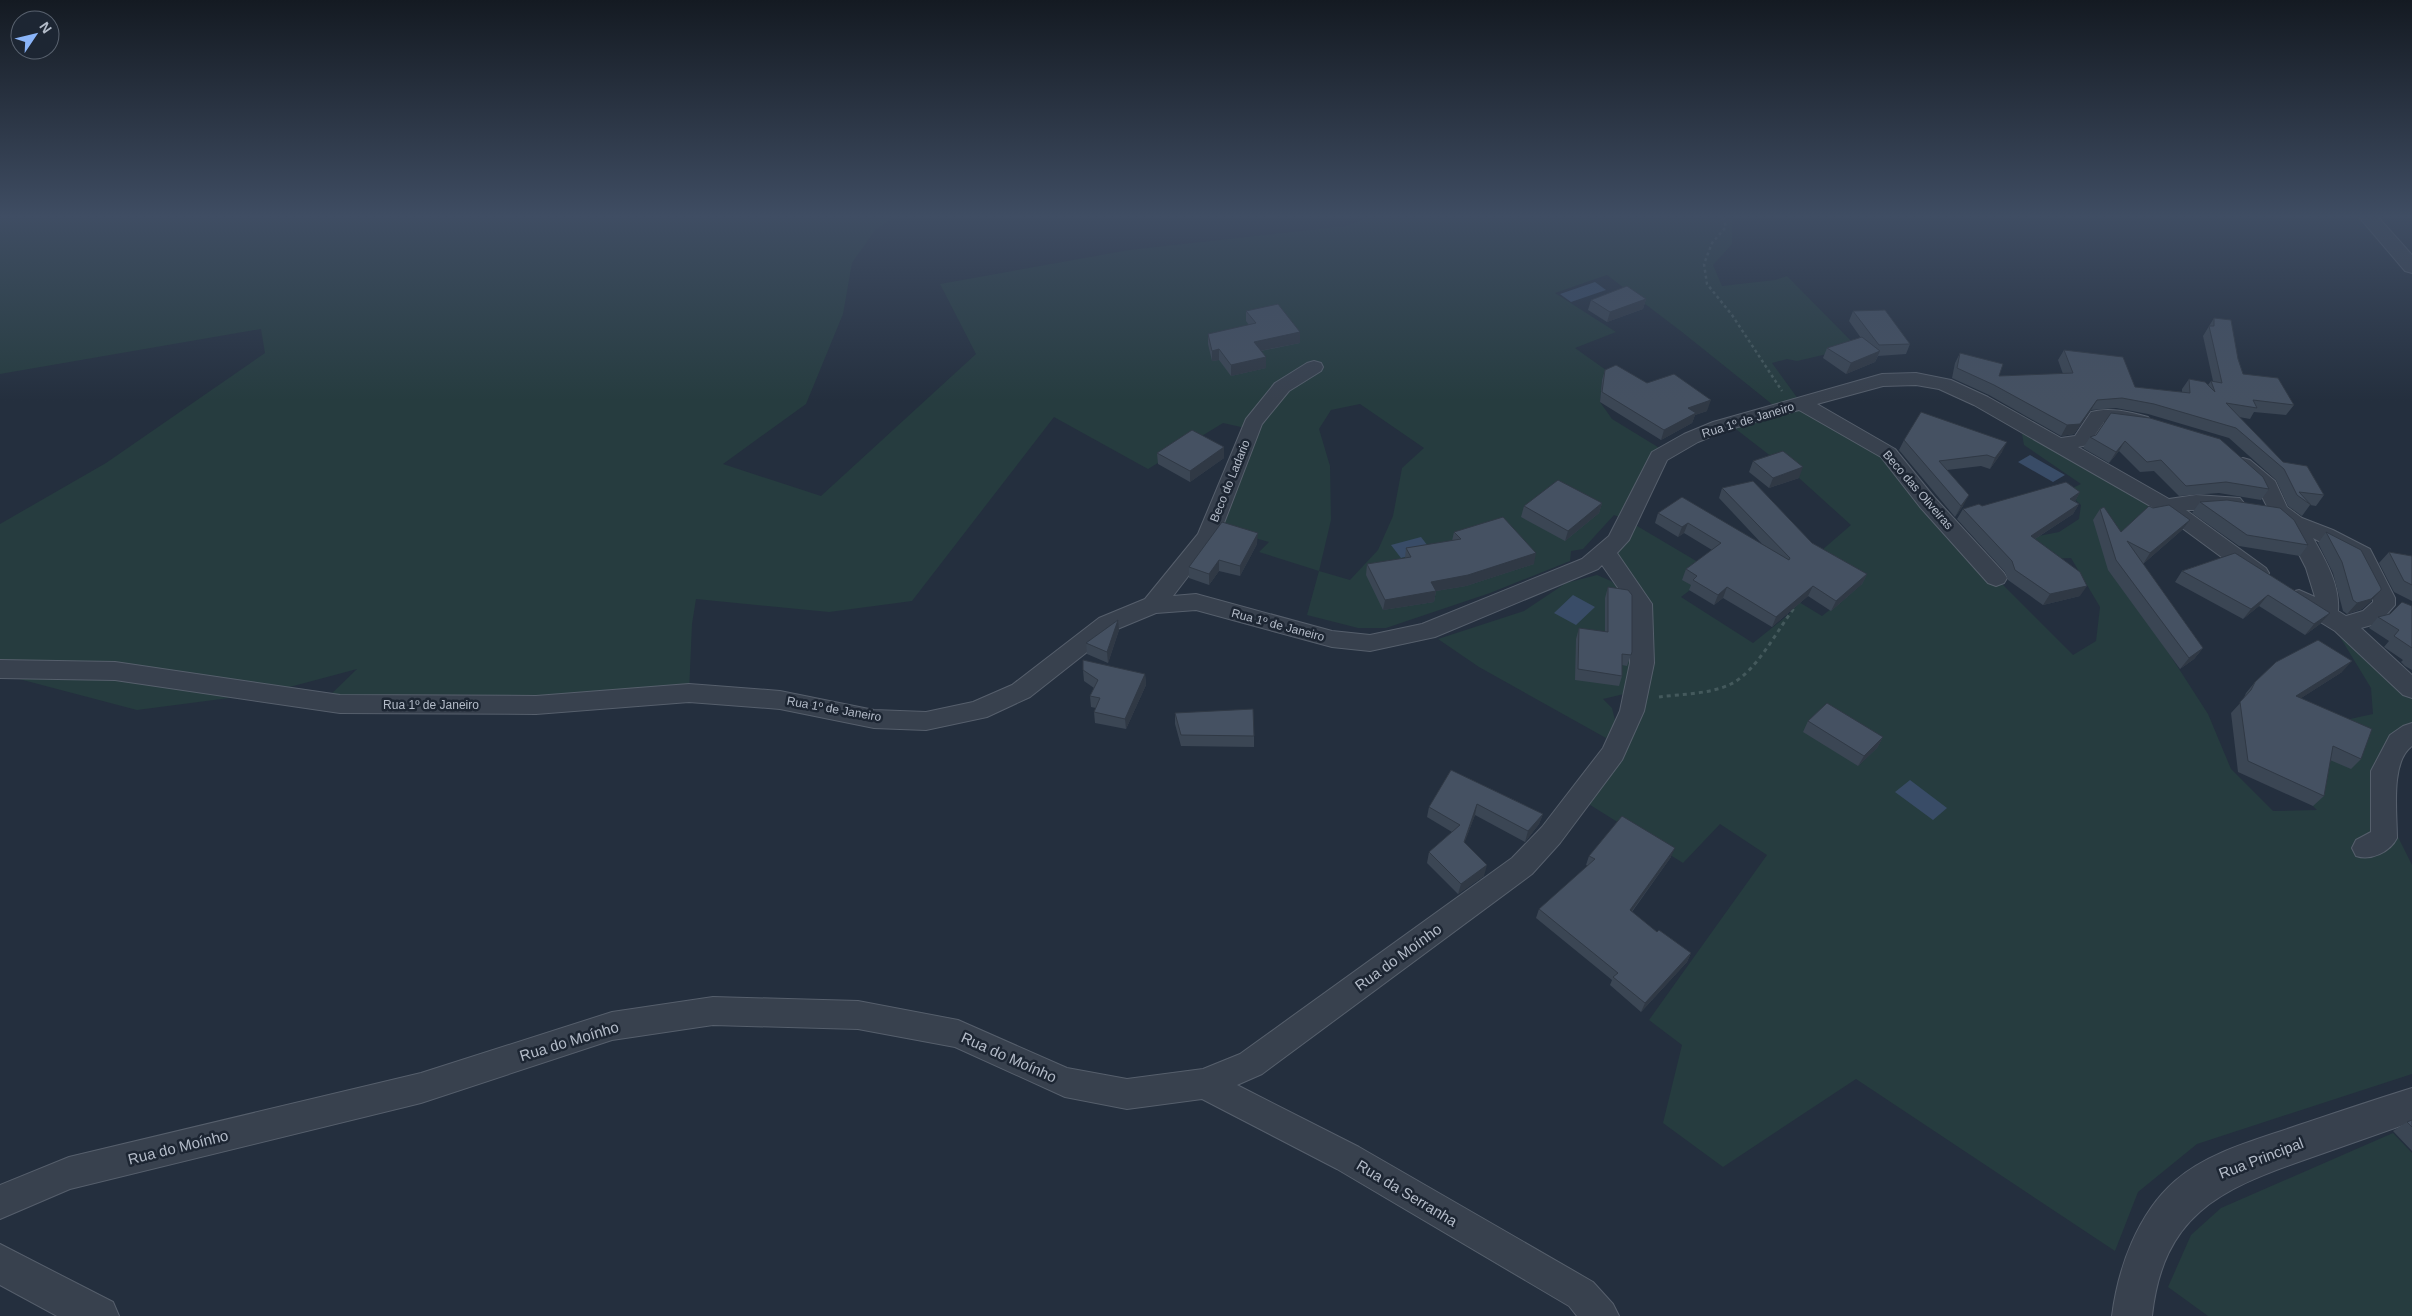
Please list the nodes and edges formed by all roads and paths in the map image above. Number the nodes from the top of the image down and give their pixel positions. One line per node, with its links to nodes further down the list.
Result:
1 (1706, 278): 3 (path)
2 (1314, 367): 13 (street, Beco do Ladario)
3 (1795, 404): 5 (street, Rua 1º de Janeiro); 9 (street, Rua 1º de Janeiro); 10 (street, Beco das Oliveiras)
4 (2162, 428): 5 (street)
5 (2060, 444): 7 (street, Rua 1º de Janeiro)
6 (2228, 450): 8 (street)
7 (2166, 506): 8 (street); 15 (street, Rua 1º de Janeiro)
8 (2286, 517): 11 (street); 15 (street)
9 (1604, 552): 13 (street, Rua 1º de Janeiro); 18 (street, Rua do Moínho)
10 (1996, 578)
11 (2384, 598): 14 (street); 15 (street)
12 (1799, 602): 18 (path)
13 (1153, 605): 16 (street, Rua 1º de Janeiro)
14 (2405, 608)
15 (2335, 620): 17 (street, Rua 1º de Janeiro)
16 (0, 669)
17 (2412, 689)
18 (1634, 700): 21 (street, Rua do Moínho)
19 (2412, 733): 20 (street)
20 (2366, 848)
21 (1204, 1084): 23 (street, Rua do Moínho); 26 (street, Rua da Serranha)
22 (2412, 1105): 27 (street, Rua Principal)
23 (0, 1202)
24 (0, 1264): 25 (street)
25 (99, 1316)
26 (1601, 1316)
27 (2132, 1316)

